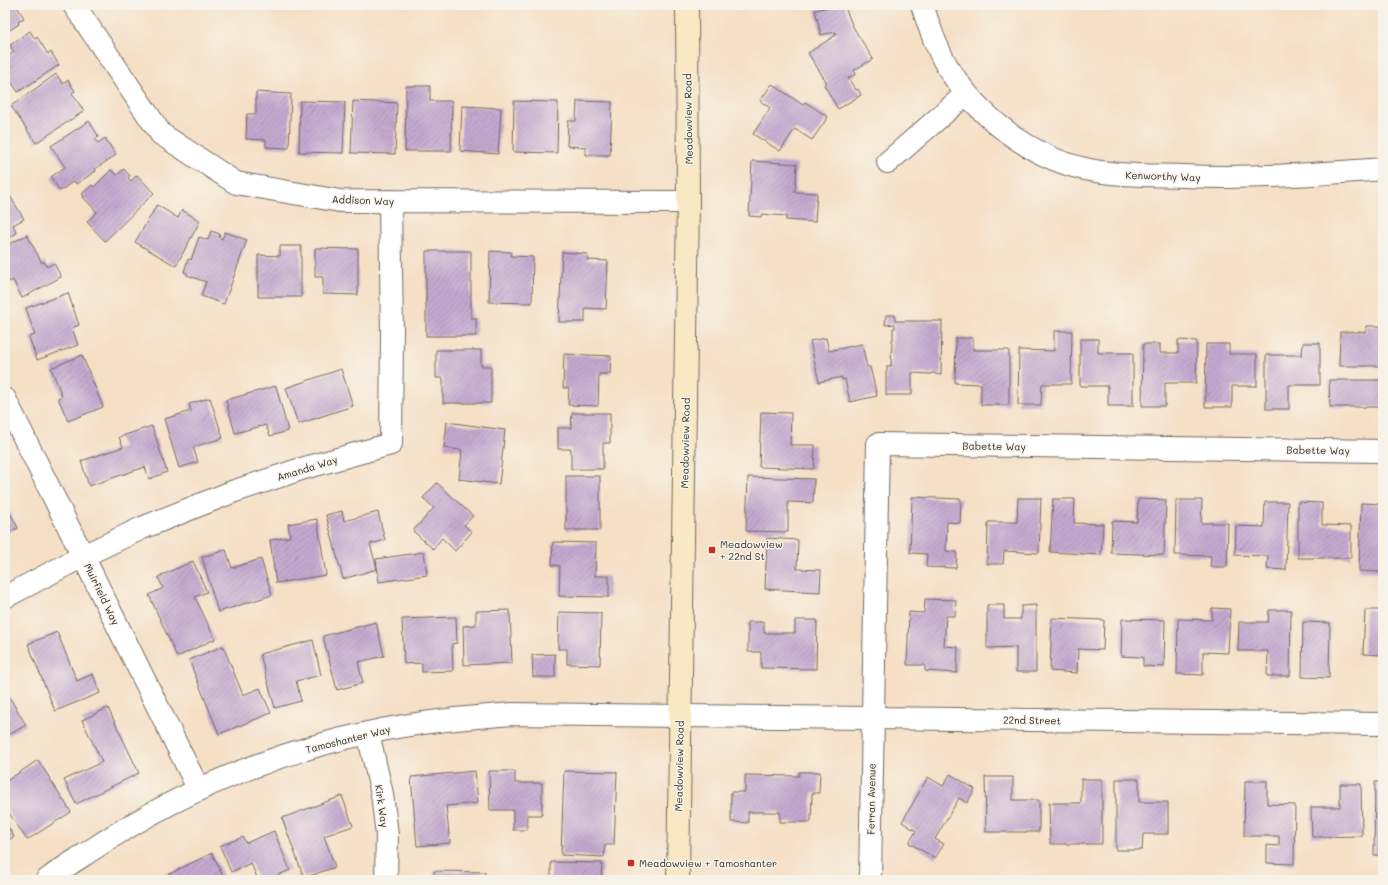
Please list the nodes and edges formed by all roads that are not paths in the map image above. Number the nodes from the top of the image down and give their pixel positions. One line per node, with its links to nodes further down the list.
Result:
1 (74, 5): 7 (street, Addison Way)
2 (687, 5): 8 (main road, Meadowview Road)
3 (922, 5): 4 (street, Kenworthy Way)
4 (966, 94): 5 (street); 6 (street, Kenworthy Way)
5 (888, 162)
6 (1383, 169)
7 (390, 201): 8 (street, Addison Way); 11 (street, Amanda Way)
8 (688, 202): 13 (main road, Meadowview Road)
9 (5, 398): 11 (street, Muirfield Way)
10 (1383, 451): 14 (street, Babette Way)
11 (83, 556): 12 (street, Amanda Way); 17 (street, Muirfield Way)
12 (5, 597)
13 (680, 715): 14 (street, 22nd Street); 16 (street, Tamoshanter Way); 20 (main road, Meadowview Road)
14 (873, 718): 15 (street, 22nd Street); 21 (street, Ferran Avenue)
15 (1383, 724)
16 (368, 733): 17 (street, Tamoshanter Way); 19 (street, Kirk Way)
17 (199, 790): 18 (street, Tamoshanter Way)
18 (47, 880)
19 (386, 880)
20 (678, 880)
21 (870, 880)

